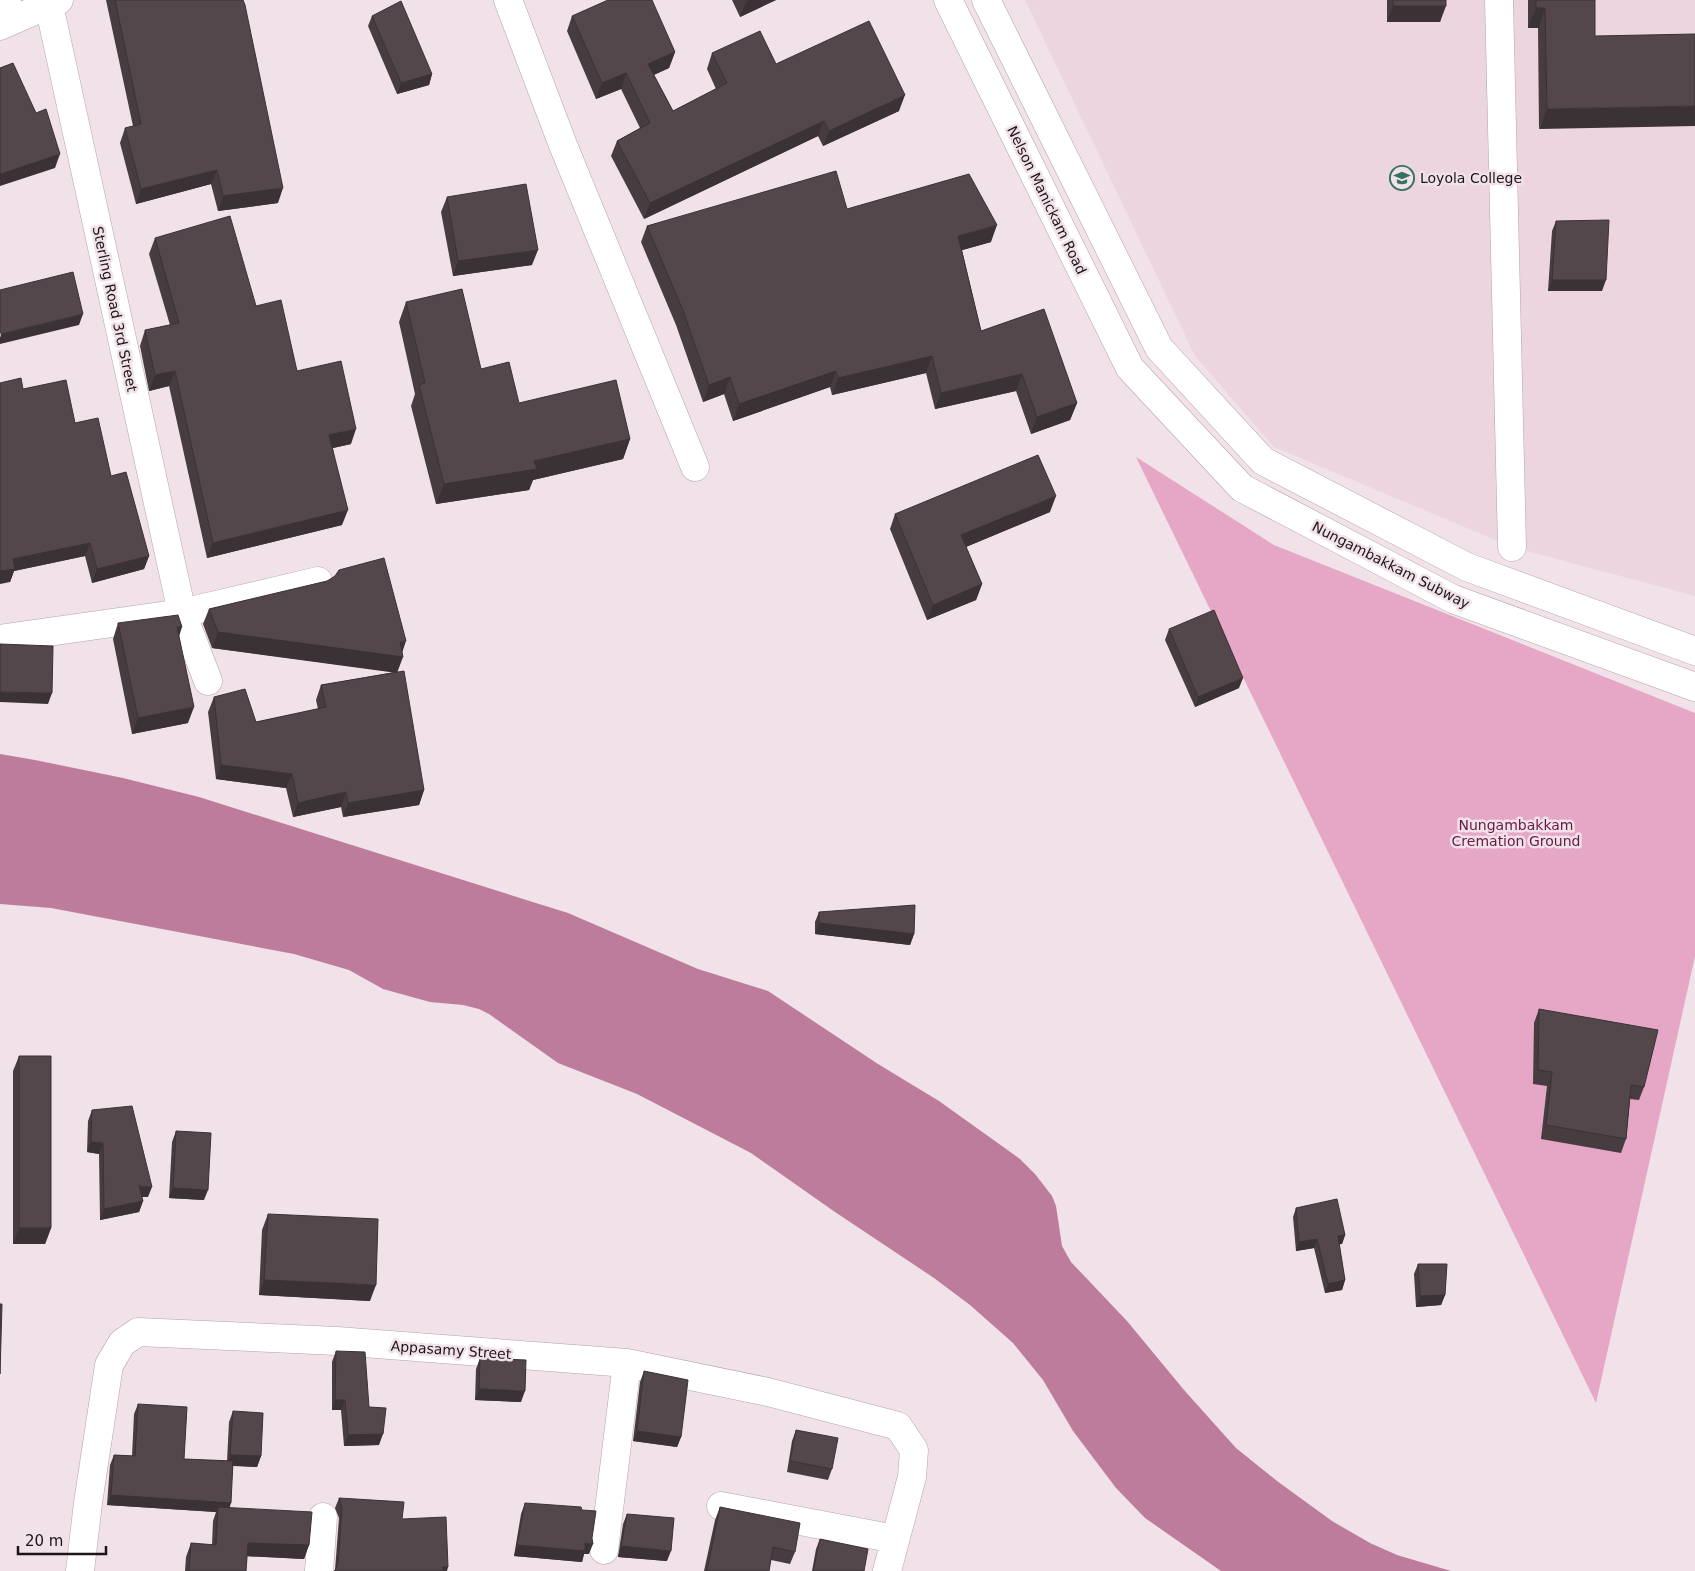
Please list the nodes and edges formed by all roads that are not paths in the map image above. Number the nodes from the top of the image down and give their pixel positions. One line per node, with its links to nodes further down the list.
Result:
1 (7, 0): 7 (street)
2 (508, 0): 11 (street)
3 (948, 0): 10 (street, Nelson Manickam Road)
4 (986, 0): 9 (street)
5 (1499, 0): 12 (street)
6 (54, 2): 8 (street); 14 (street, Sterling Road 3rd Street)
7 (0, 3)
8 (0, 26)
9 (1181, 371): 10 (street); 16 (street)
10 (1154, 393): 18 (street, Nungambakkam Subway)
11 (695, 467)
12 (1512, 548)
13 (318, 581): 14 (street)
14 (182, 613): 15 (street); 17 (street, Sterling Road 3rd Street)
15 (0, 639)
16 (1695, 650)
17 (208, 681)
18 (1695, 687)
19 (627, 1363): 22 (street, Appasamy Street); 23 (street); 24 (street, Appasamy Street)
20 (721, 1506): 22 (street)
21 (323, 1517): 25 (street)
22 (895, 1539): 26 (street)
23 (604, 1550)
24 (80, 1571)
25 (319, 1571)
26 (887, 1571)

